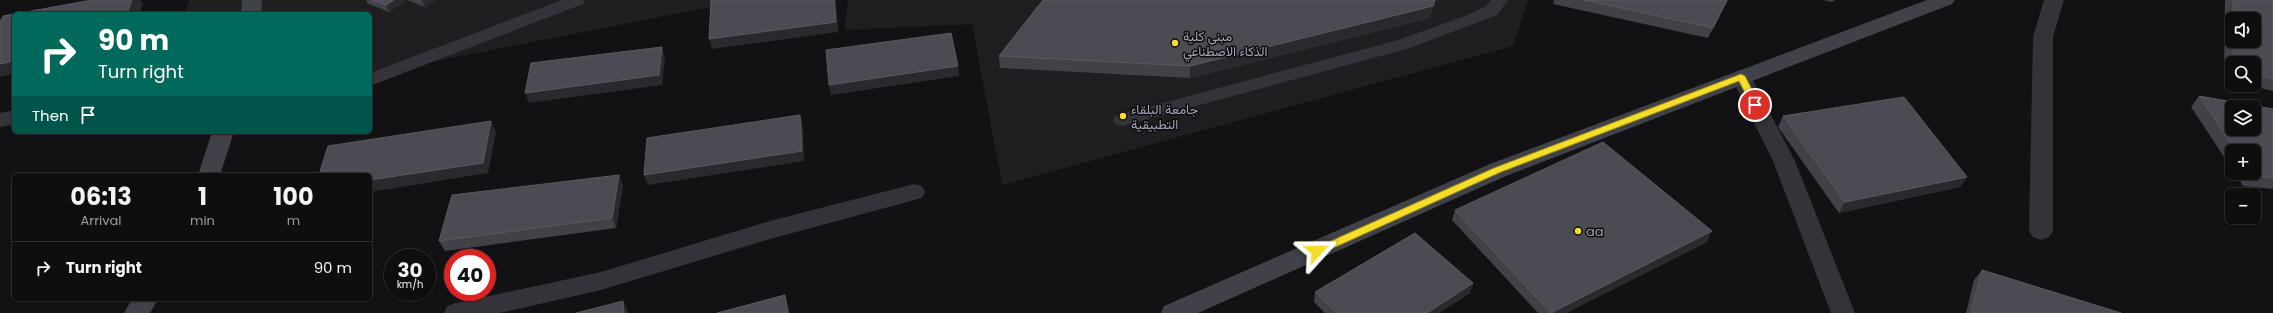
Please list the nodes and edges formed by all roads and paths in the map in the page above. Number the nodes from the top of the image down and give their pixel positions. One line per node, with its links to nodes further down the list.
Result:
1 (252, 0): 6 (street)
2 (578, 0): 8 (lane)
3 (1500, 0): 11 (lane)
4 (1945, 0): 7 (street)
5 (2054, 0): 15 (street)
6 (251, 12)
7 (1741, 76): 19 (street); 20 (street)
8 (372, 79)
9 (12, 117): 10 (street)
10 (0, 120)
11 (1122, 120)
12 (226, 134): 13 (street)
13 (210, 173)
14 (914, 192): 18 (street)
15 (2041, 231)
16 (145, 301): 17 (street)
17 (136, 313)
18 (456, 313)
19 (1173, 313)
20 (1843, 313)

